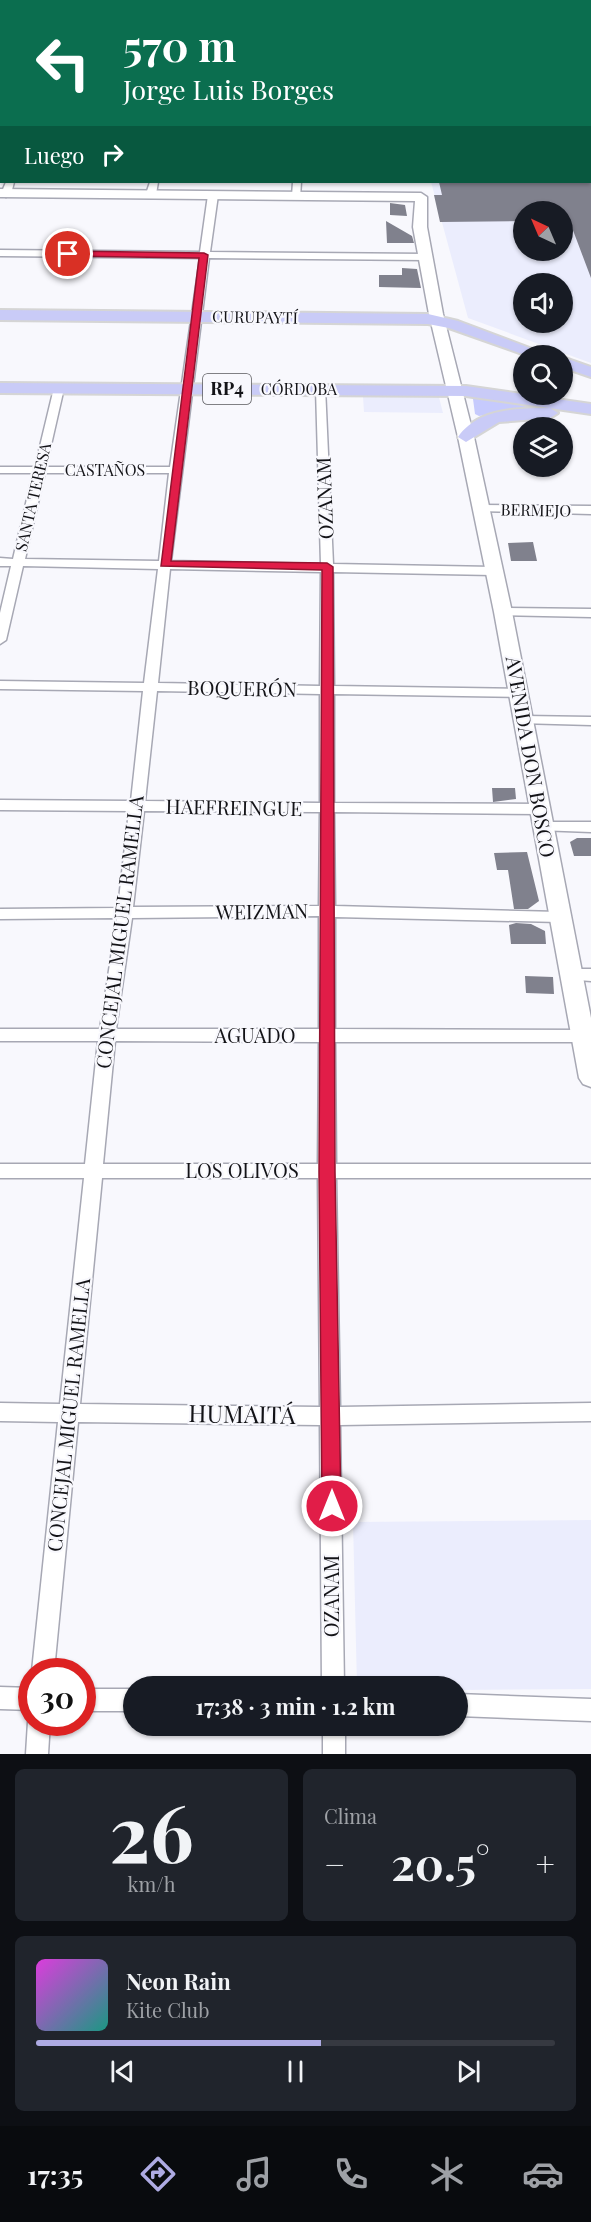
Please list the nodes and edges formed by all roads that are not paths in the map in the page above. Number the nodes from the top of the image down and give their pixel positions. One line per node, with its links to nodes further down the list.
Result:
1 (297, 183): 6 (street)
2 (418, 183): 7 (main road, AVENIDA DON BOSCO)
3 (153, 188): 4 (main road); 5 (main road)
4 (6, 190)
5 (213, 195): 6 (main road); 9 (street, CONCEJAL MIGUEL RAMELLA)
6 (297, 196): 7 (main road)
7 (421, 197): 10 (main road, AVENIDA DON BOSCO); 13 (main road, AVENIDA DON BOSCO)
8 (0, 253): 9 (street)
9 (204, 255): 10 (street); 12 (street, CONCEJAL MIGUEL RAMELLA)
10 (426, 257): 13 (main road, AVENIDA DON BOSCO)
11 (0, 315): 12 (main road, CURUPAYTÍ)
12 (196, 316): 13 (main road, CURUPAYTÍ); 19 (street, CONCEJAL MIGUEL RAMELLA)
13 (445, 322): 14 (main road, CURUPAYTÍ); 21 (main road, AVENIDA DON BOSCO)
14 (513, 345)
15 (573, 366): 16 (main road)
16 (591, 372)
17 (0, 388): 18 (main road, CÓRDOBA / RP4)
18 (59, 388): 19 (main road, CÓRDOBA / RP4); 25 (street, SANTA TERESA)
19 (186, 388): 20 (main road, CÓRDOBA / RP4); 26 (street, CONCEJAL MIGUEL RAMELLA)
20 (321, 390): 21 (main road, CÓRDOBA / RP4); 32 (street, OZANAM)
21 (460, 391): 22 (main road, RP4); 23 (main road, AVENIDA DON BOSCO)
22 (591, 410): 23 (main road)
23 (466, 437): 27 (main road, AVENIDA DON BOSCO)
24 (0, 470): 25 (street, CASTAÑOS)
25 (39, 470): 26 (street, CASTAÑOS); 30 (street, SANTA TERESA)
26 (175, 470): 31 (street, CONCEJAL MIGUEL RAMELLA)
27 (481, 509): 28 (street, BERMEJO); 33 (main road, AVENIDA DON BOSCO)
28 (591, 510)
29 (0, 562): 30 (street)
30 (17, 562): 31 (street); 36 (street, SANTA TERESA)
31 (165, 564): 32 (street); 38 (street, CONCEJAL MIGUEL RAMELLA)
32 (327, 567): 33 (street); 39 (street, OZANAM)
33 (493, 570): 34 (main road, AVENIDA DON BOSCO)
34 (503, 612): 35 (street); 40 (main road, AVENIDA DON BOSCO)
35 (591, 613)
36 (0, 640)
37 (0, 685): 38 (street, BOQUERÓN)
38 (148, 688): 39 (street, BOQUERÓN); 44 (street, CONCEJAL MIGUEL RAMELLA)
39 (326, 690): 40 (street, BOQUERÓN); 45 (street, OZANAM)
40 (519, 693): 41 (main road, AVENIDA DON BOSCO)
41 (524, 720): 42 (street); 46 (main road, AVENIDA DON BOSCO)
42 (591, 722)
43 (0, 805): 44 (street, HAEFREINGUE)
44 (136, 807): 45 (street, HAEFREINGUE); 50 (street, CONCEJAL MIGUEL RAMELLA)
45 (326, 808): 46 (street, HAEFREINGUE); 48 (street, OZANAM)
46 (542, 818): 47 (street, HAEFREINGUE); 51 (main road, AVENIDA DON BOSCO)
47 (591, 827)
48 (327, 911): 50 (street, WEIZMAN); 51 (street, WEIZMAN); 55 (street, OZANAM)
49 (0, 914): 50 (street, WEIZMAN)
50 (125, 914): 54 (street, CONCEJAL MIGUEL RAMELLA)
51 (559, 917): 52 (main road, AVENIDA DON BOSCO)
52 (581, 975): 56 (main road, AVENIDA DON BOSCO)
53 (0, 1035): 54 (street, AGUADO)
54 (107, 1036): 55 (street, AGUADO); 59 (street, CONCEJAL MIGUEL RAMELLA)
55 (328, 1036): 56 (street, AGUADO); 61 (street, OZANAM)
56 (583, 1036): 57 (main road, AVENIDA DON BOSCO)
57 (591, 1078)
58 (0, 1171): 59 (street, LOS OLIVOS)
59 (92, 1171): 61 (street, LOS OLIVOS); 63 (street, CONCEJAL MIGUEL RAMELLA)
60 (591, 1171): 61 (street, LOS OLIVOS)
61 (327, 1172): 65 (street, OZANAM)
62 (0, 1412): 63 (street, HUMAITÁ)
63 (71, 1412): 65 (street, HUMAITÁ); 66 (street, CONCEJAL MIGUEL RAMELLA)
64 (591, 1412): 65 (street, HUMAITÁ)
65 (331, 1416): 67 (street, OZANAM)
66 (44, 1658)
67 (333, 1676)
68 (0, 1698): 69 (street)
69 (18, 1699)
70 (96, 1700): 71 (street)
71 (123, 1700)
72 (468, 1705): 73 (street)
73 (591, 1710)
74 (38, 1736): 76 (street)
75 (334, 1736): 77 (street)
76 (37, 1754)
77 (334, 1754)

